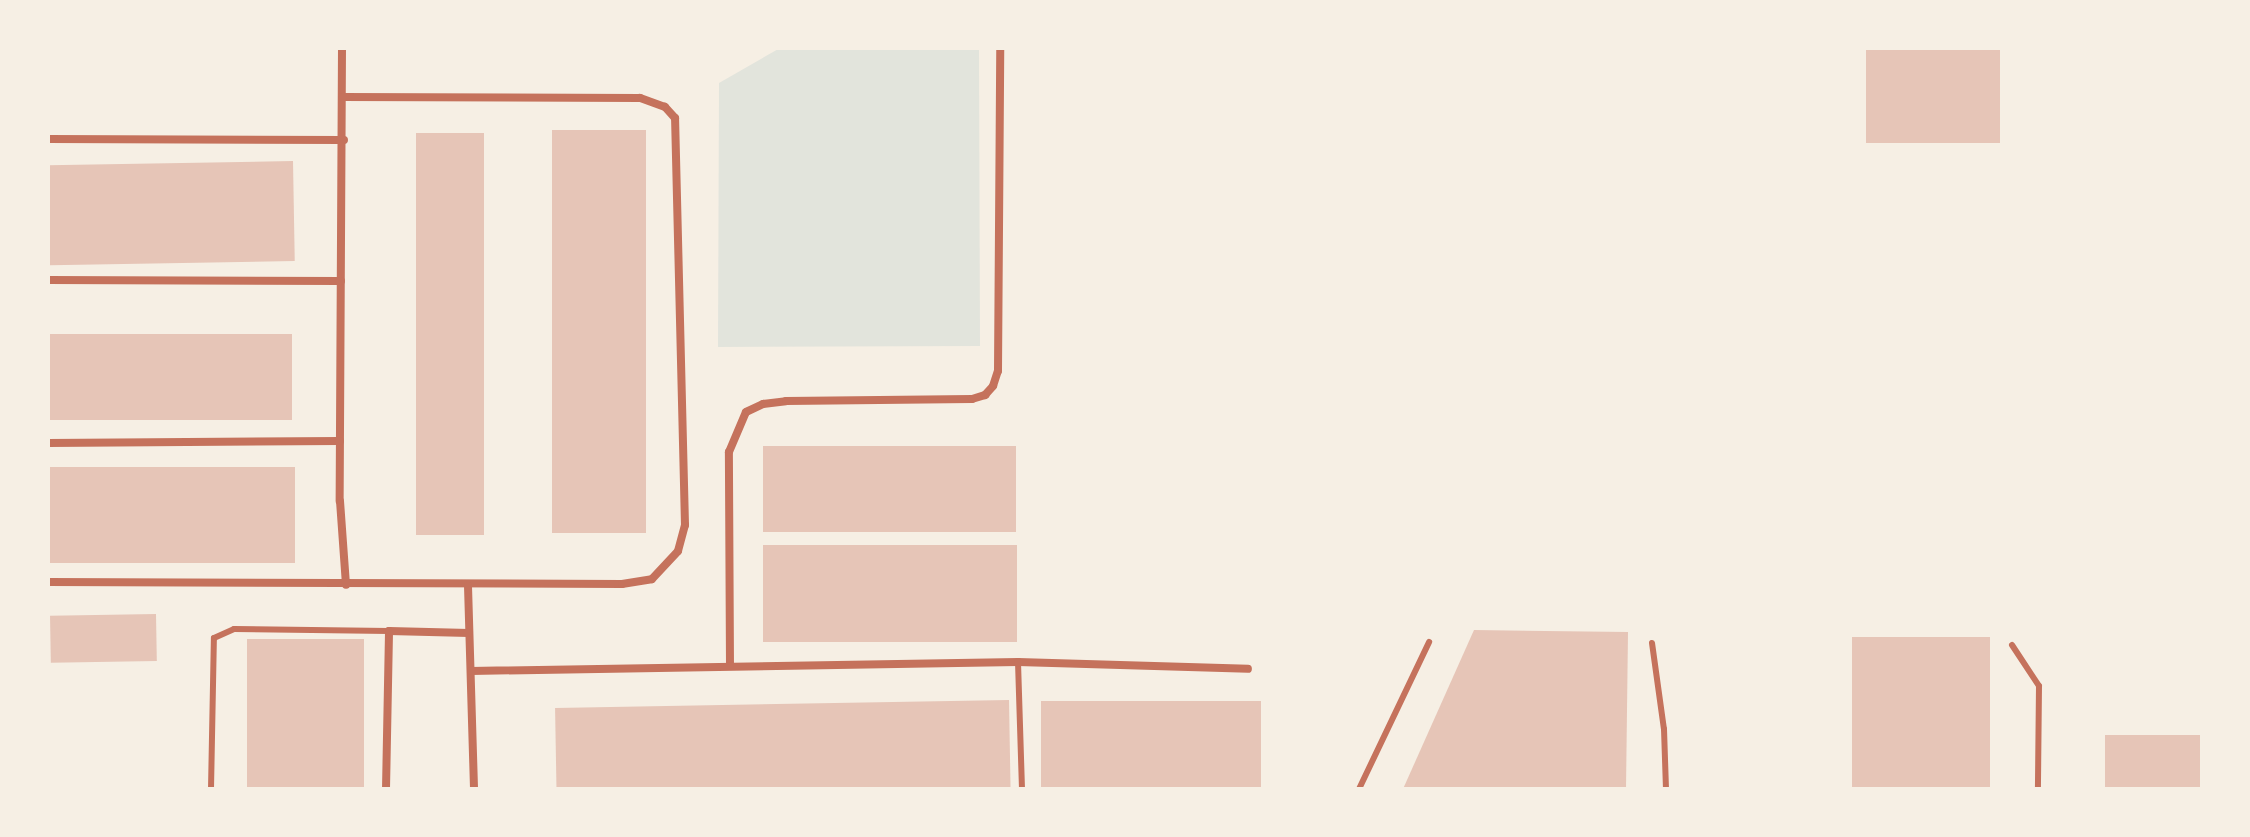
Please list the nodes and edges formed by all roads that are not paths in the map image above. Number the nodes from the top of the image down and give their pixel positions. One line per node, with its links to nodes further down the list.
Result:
1 (342, 48): 3 (street)
2 (1000, 48): 19 (street)
3 (342, 97): 5 (street); 12 (street)
4 (48, 139): 5 (street)
5 (344, 140): 7 (street)
6 (48, 280): 7 (street)
7 (341, 281): 8 (street)
8 (340, 441): 9 (street); 11 (street)
9 (48, 443)
10 (48, 582): 11 (street)
11 (346, 585): 12 (street)
12 (468, 586): 14 (street)
13 (389, 631): 14 (street); 22 (lane); 23 (street)
14 (469, 633): 21 (street)
15 (1429, 642): 26 (lane)
16 (1652, 643): 27 (lane)
17 (2012, 645): 28 (lane)
18 (1018, 662): 19 (street); 20 (street); 25 (lane)
19 (730, 666): 21 (street)
20 (1248, 669)
21 (471, 671): 24 (street)
22 (211, 789)
23 (386, 789)
24 (474, 789)
25 (1022, 789)
26 (1359, 789)
27 (1666, 789)
28 (2038, 789)

